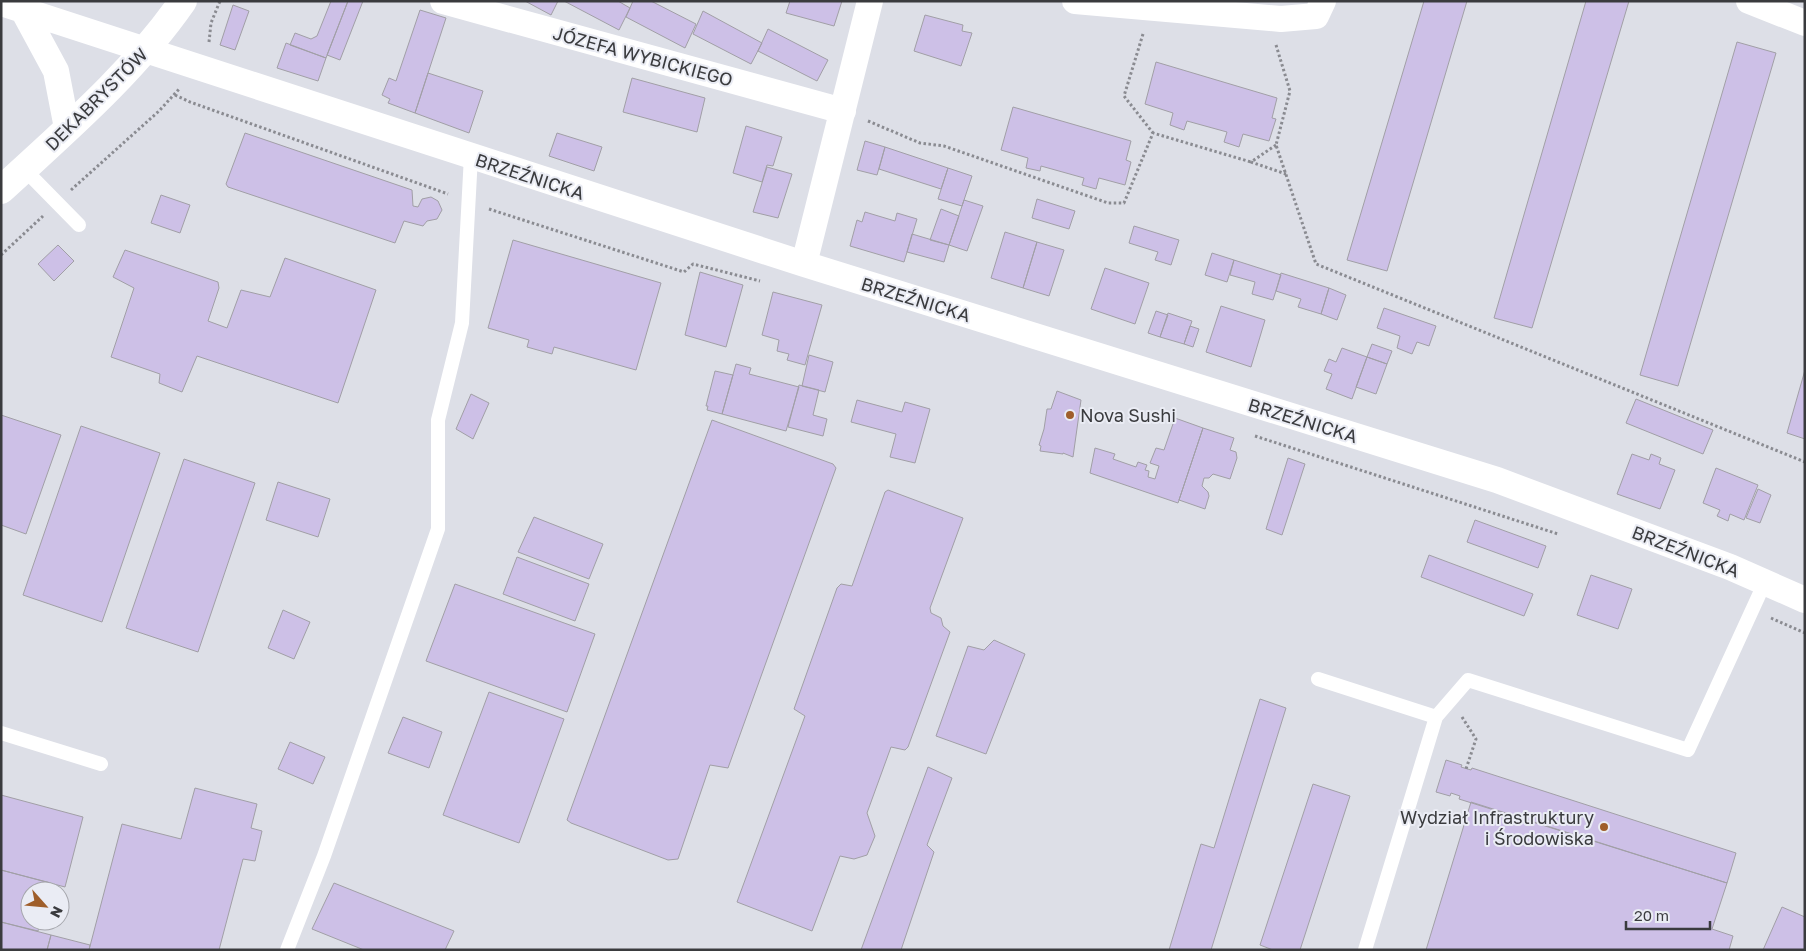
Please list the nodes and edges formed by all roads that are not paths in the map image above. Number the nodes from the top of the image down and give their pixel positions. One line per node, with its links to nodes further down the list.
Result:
1 (183, 1): 9 (street, DEKABRYSTÓW)
2 (870, 1): 10 (street)
3 (1075, 1): 4 (street)
4 (1323, 1)
5 (1749, 1): 8 (street)
6 (450, 2): 10 (street, JÓZEFA WYBICKIEGO)
7 (12, 7): 9 (street, BRZEŹNICKA); 11 (street, BRZEŹNICKA)
8 (1805, 23)
9 (145, 51): 11 (street, DEKABRYSTÓW); 12 (street, BRZEŹNICKA)
10 (843, 111): 16 (street)
11 (67, 128): 13 (street, DEKABRYSTÓW)
12 (470, 156): 16 (street, BRZEŹNICKA); 23 (lane)
13 (24, 169): 14 (street, DEKABRYSTÓW); 15 (lane)
14 (1, 190)
15 (79, 225)
16 (804, 264): 17 (street, BRZEŹNICKA)
17 (1765, 582): 18 (street, BRZEŹNICKA); 20 (lane)
18 (1805, 600)
19 (1318, 679): 20 (lane)
20 (1436, 717): 24 (lane)
21 (1, 733): 22 (lane)
22 (101, 764)
23 (287, 950)
24 (1365, 950)

